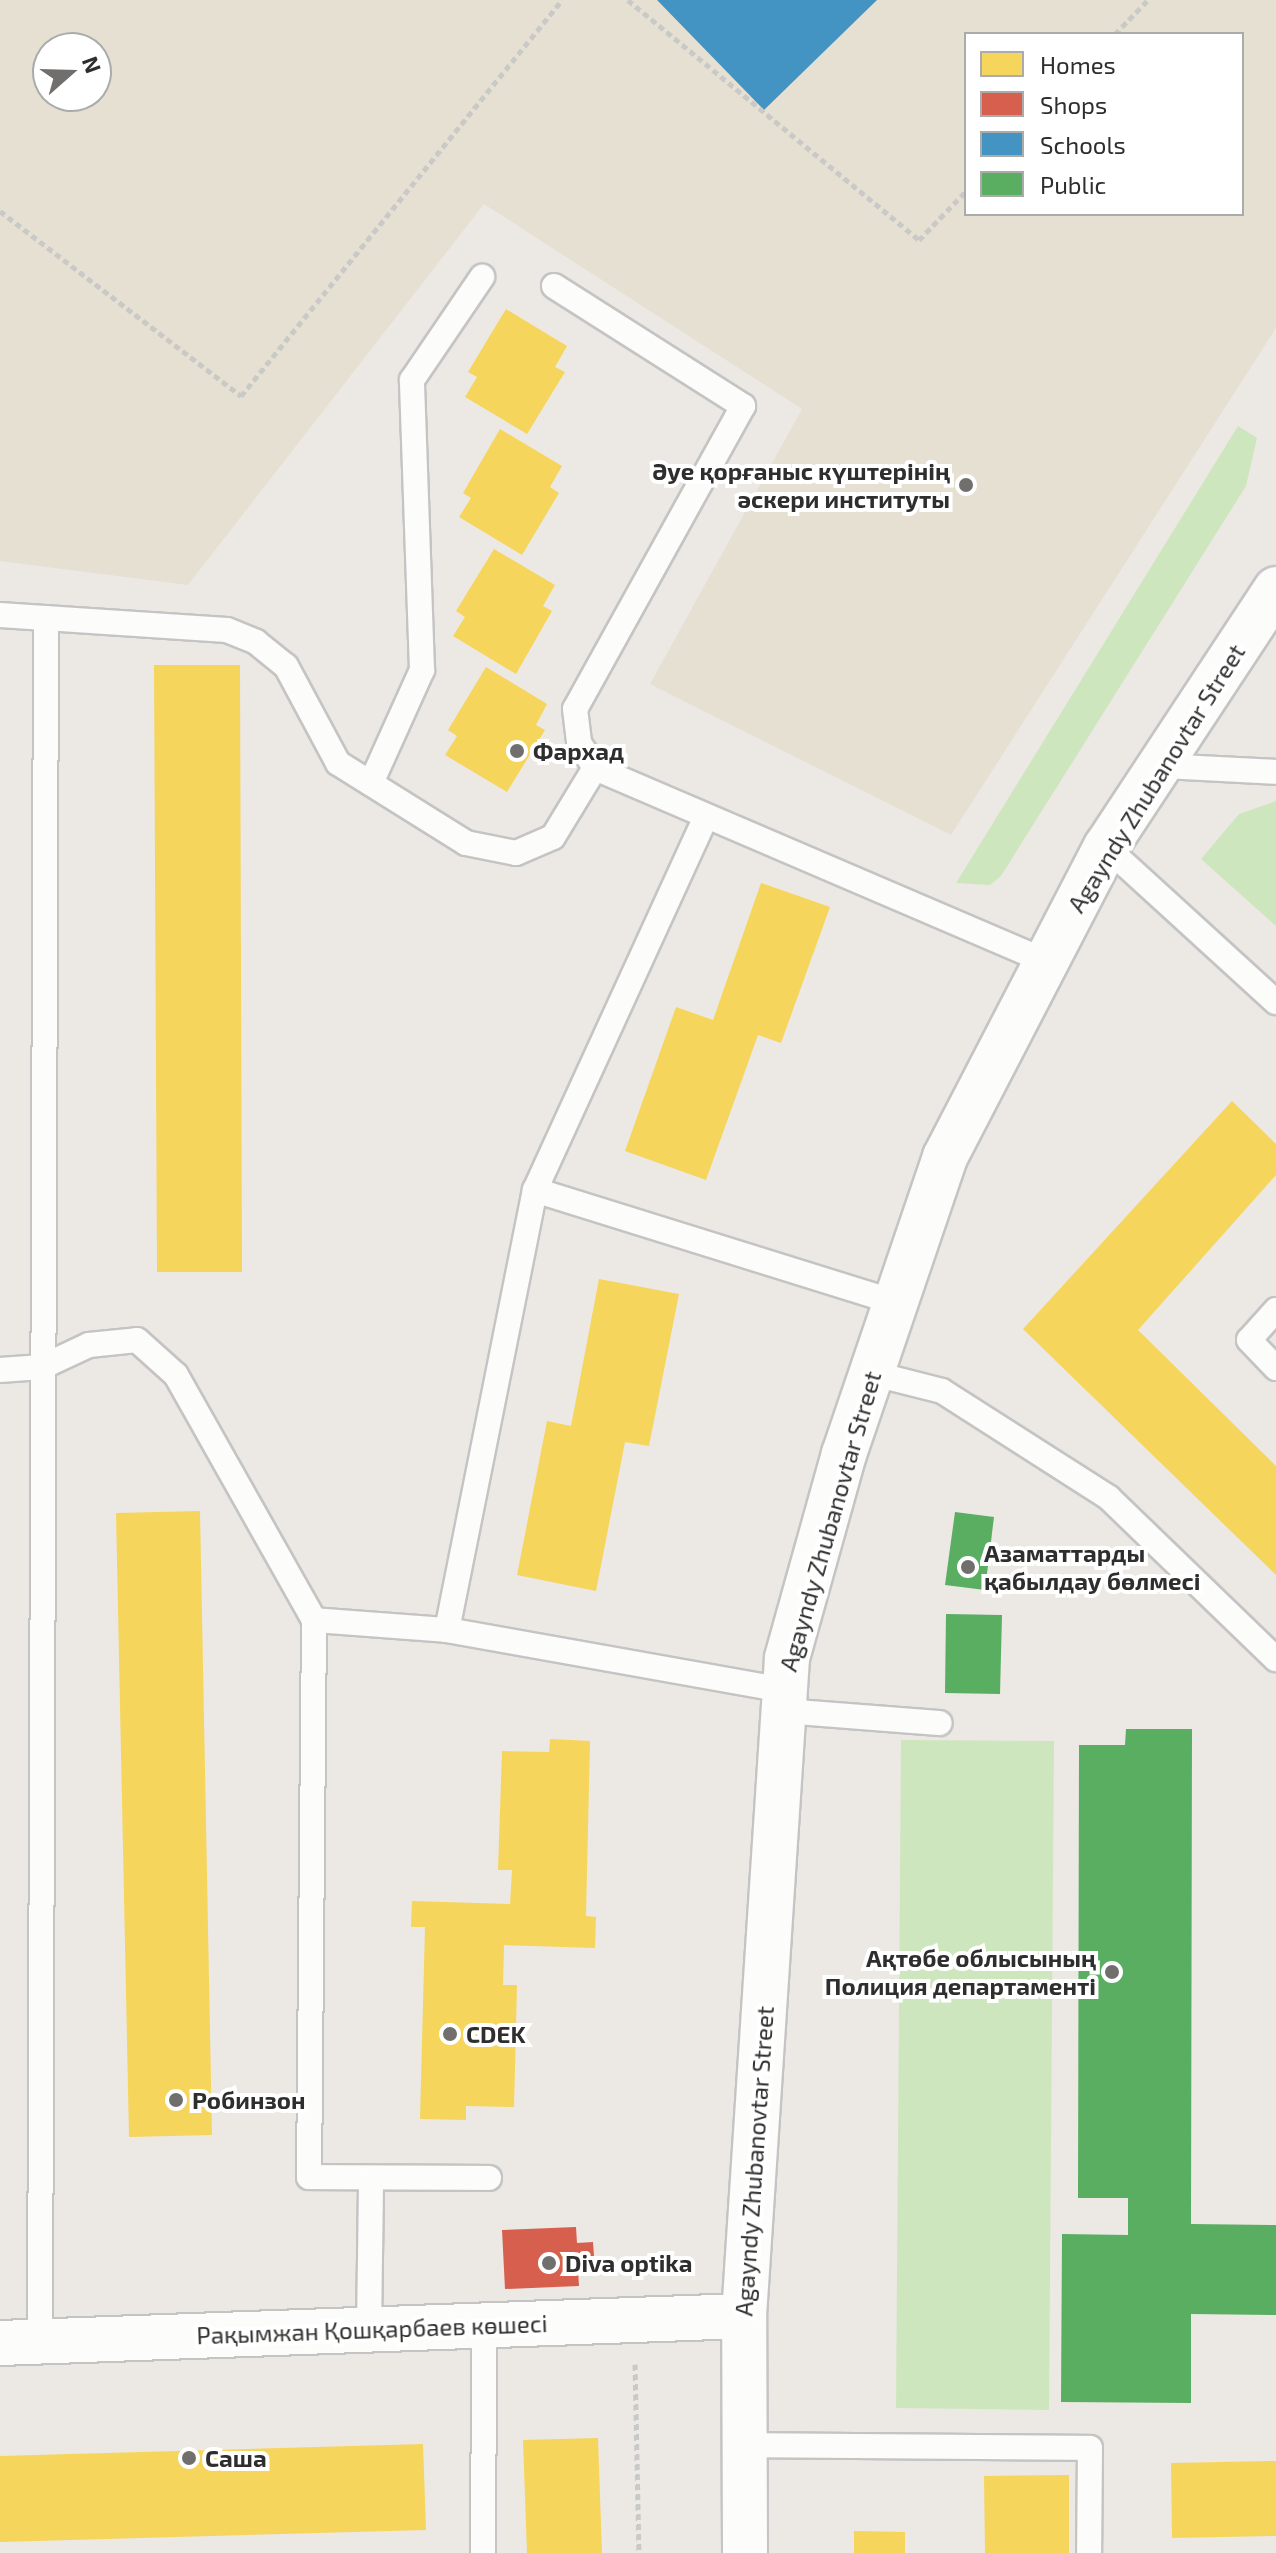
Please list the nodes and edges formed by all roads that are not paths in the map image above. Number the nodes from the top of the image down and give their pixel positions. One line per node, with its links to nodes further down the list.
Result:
1 (482, 277): 9 (lane)
2 (554, 286): 7 (lane)
3 (1276, 589): 6 (street, Agayndy Zhubanovtar Street)
4 (0, 615): 5 (lane)
5 (46, 618): 9 (lane); 17 (lane)
6 (1162, 766): 8 (lane); 11 (street, Agayndy Zhubanovtar Street)
7 (595, 768): 9 (lane); 10 (lane)
8 (1276, 772)
9 (371, 783)
10 (706, 816): 12 (lane); 14 (lane)
11 (1106, 847): 12 (street, Agayndy Zhubanovtar Street); 13 (lane)
12 (1044, 960): 15 (street, Agayndy Zhubanovtar Street)
13 (1276, 1002)
14 (535, 1190): 15 (lane); 22 (lane)
15 (895, 1302): 20 (street, Agayndy Zhubanovtar Street)
16 (1276, 1310): 18 (lane)
17 (42, 1367): 19 (lane); 21 (lane); 31 (lane)
18 (1276, 1368)
19 (0, 1370)
20 (871, 1373): 23 (lane); 24 (street, Agayndy Zhubanovtar Street)
21 (314, 1620): 22 (lane); 26 (lane)
22 (447, 1630): 24 (lane)
23 (1276, 1659)
24 (783, 1700): 25 (lane); 28 (street, Agayndy Zhubanovtar Street)
25 (940, 1723)
26 (371, 2178): 27 (lane); 30 (lane)
27 (489, 2178)
28 (744, 2316): 29 (street, Рақымжан Қошқарбаев көшесі); 32 (street, Agayndy Zhubanovtar Street)
29 (484, 2325): 30 (street, Рақымжан Қошқарбаев көшесі); 33 (lane)
30 (369, 2329): 31 (street, Рақымжан Қошқарбаев көшесі)
31 (20, 2342)
32 (744, 2445): 34 (street, Agayndy Zhubanovtar Street); 35 (lane)
33 (483, 2553)
34 (745, 2553)
35 (1089, 2553)

